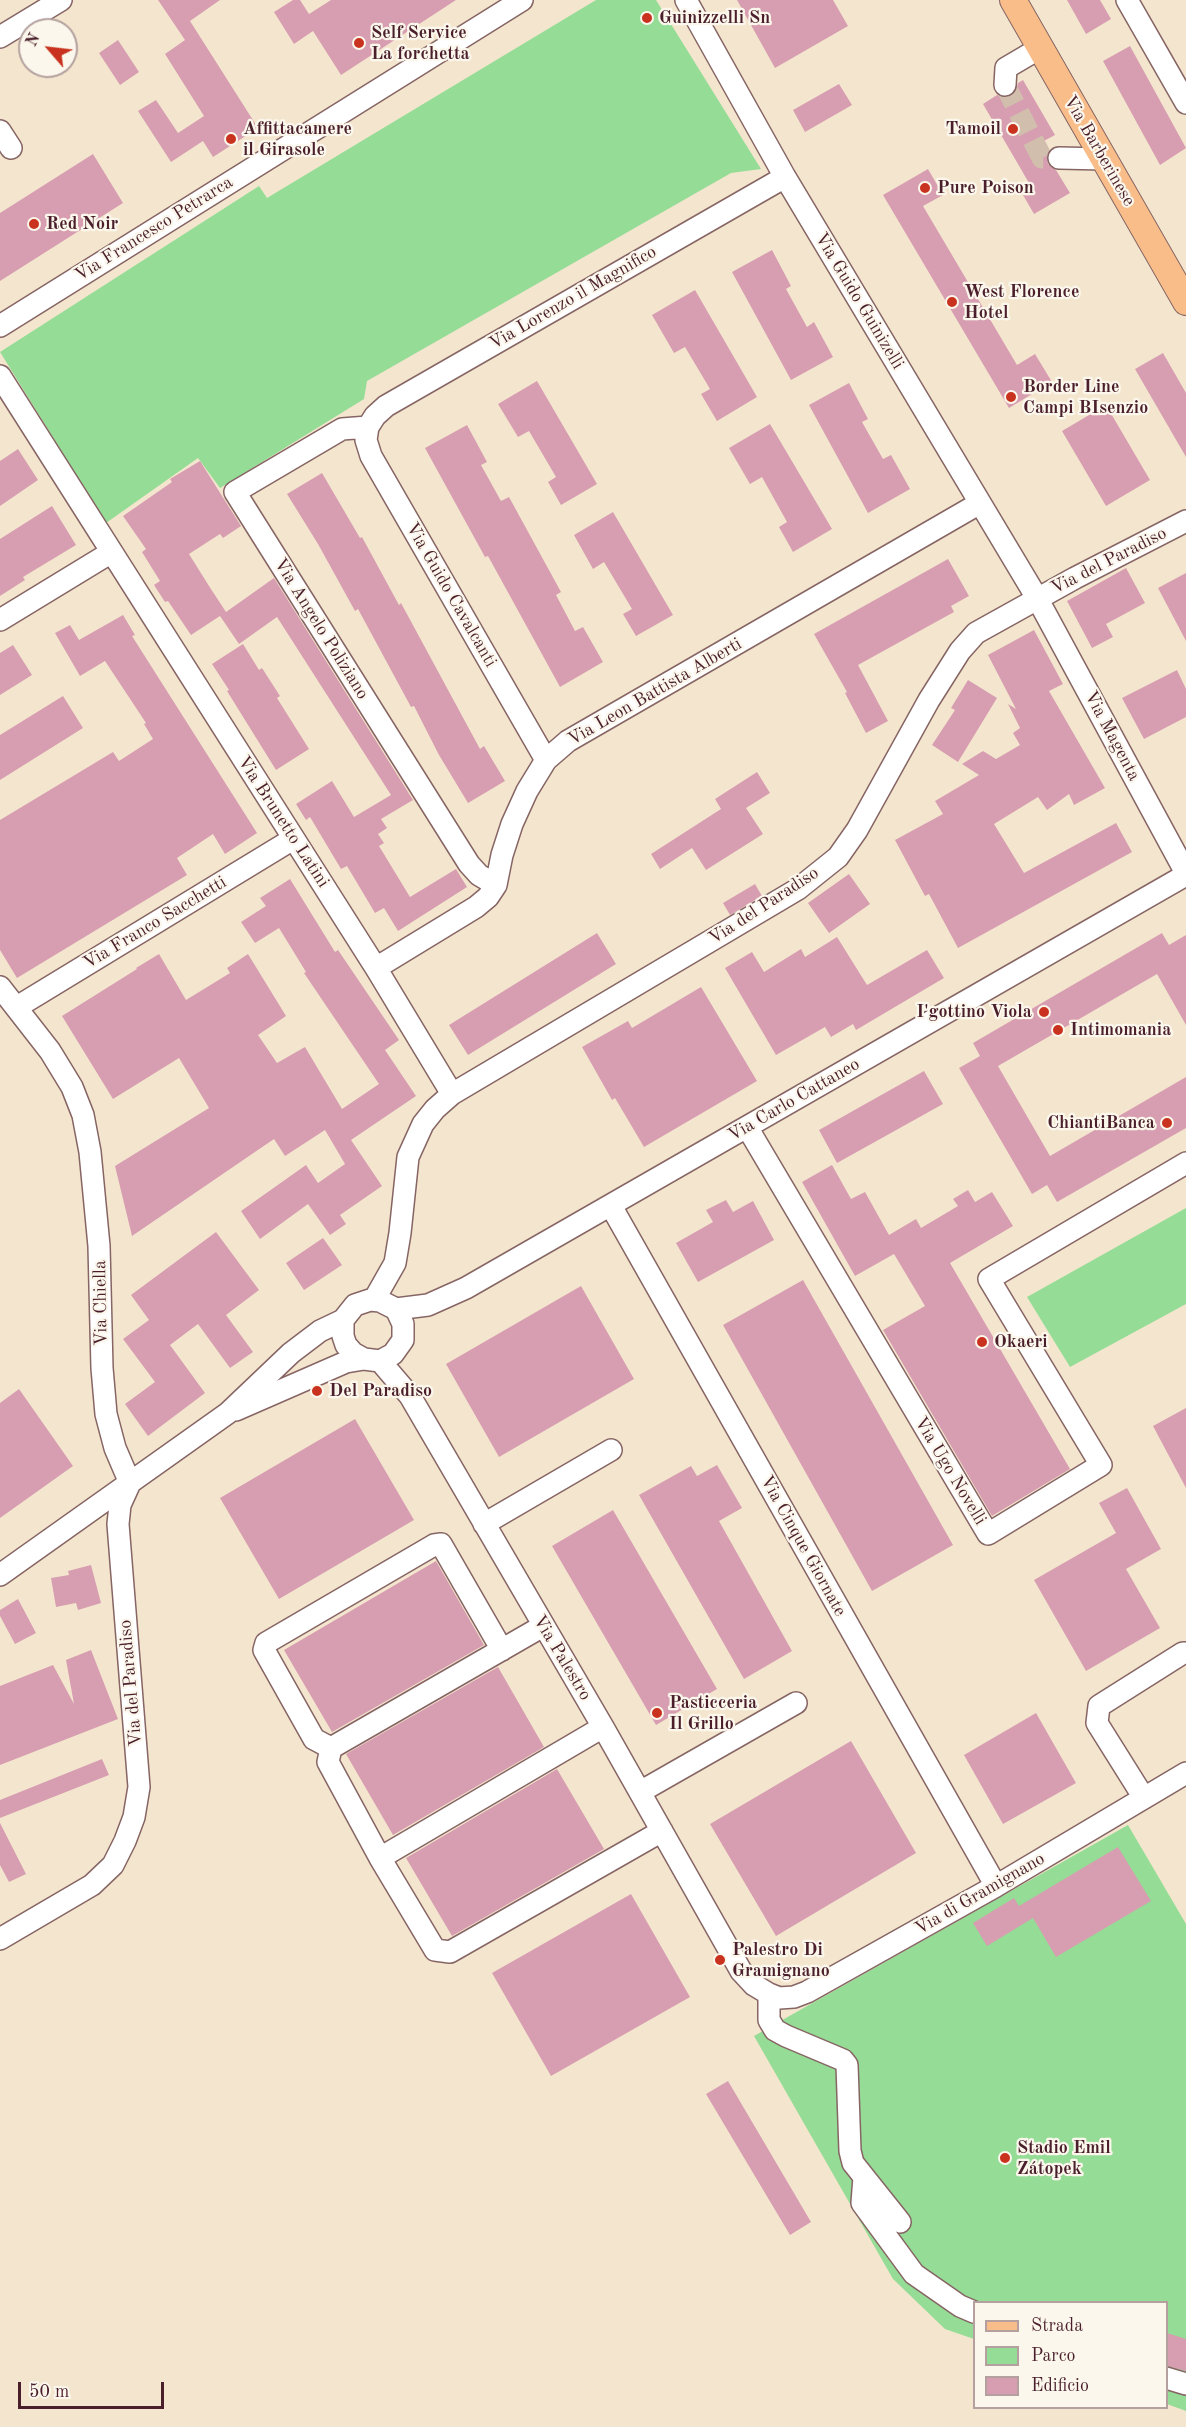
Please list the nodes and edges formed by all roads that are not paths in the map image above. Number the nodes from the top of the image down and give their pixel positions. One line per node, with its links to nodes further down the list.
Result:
1 (61, 0): 6 (street)
2 (522, 0): 14 (street, Via Francesco Petrarca)
3 (686, 0): 12 (street, Via Guido Guinizelli)
4 (1013, 0): 7 (main road, Via Barberinese)
5 (1127, 0): 9 (street)
6 (0, 37)
7 (1040, 48): 8 (street); 11 (main road, Via Barberinese)
8 (1005, 86)
9 (1186, 103)
10 (1059, 158): 11 (street)
11 (1104, 159): 13 (main road, Via Barberinese)
12 (785, 177): 16 (street, Via Lorenzo il Magnifico); 17 (street, Via Guido Guinizelli)
13 (1186, 302)
14 (0, 326)
15 (0, 376): 19 (street, Via Brunetto Latini)
16 (368, 427): 22 (street, Via Guido Cavalcanti); 25 (street, Via Angelo Poliziano)
17 (980, 503): 20 (street, Via Guido Guinizelli); 22 (street, Via Leon Battista Alberti)
18 (1186, 521): 20 (street, Via del Paradiso)
19 (110, 553): 21 (street); 23 (street, Via Brunetto Latini)
20 (1037, 598): 24 (street, Via Magenta); 29 (street, Via del Paradiso)
21 (0, 620)
22 (546, 760): 25 (street, Via Leon Battista Alberti)
23 (293, 838): 26 (street, Via Brunetto Latini); 28 (street, Via Franco Sacchetti)
24 (1186, 874): 30 (street, Via Carlo Cattaneo)
25 (496, 885): 26 (street)
26 (376, 968): 29 (street, Via Brunetto Latini)
27 (0, 987): 28 (street, Via Chiella)
28 (17, 1007): 41 (street, Via Chiella)
29 (452, 1094): 33 (street, Via del Paradiso)
30 (747, 1127): 31 (street, Via Ugo Novelli); 32 (street, Via Carlo Cattaneo)
31 (1186, 1163)
32 (611, 1206): 34 (street, Via Carlo Cattaneo); 55 (street, Via Cinque Giornate)
33 (374, 1300): 34 (street); 35 (street)
34 (396, 1309): 36 (street)
35 (343, 1320): 37 (street); 39 (street)
36 (398, 1349): 37 (street); 38 (street, Via Palestro)
37 (372, 1360): 38 (street, Via Palestro); 39 (street)
38 (409, 1395): 42 (street, Via Palestro)
39 (228, 1413): 41 (street)
40 (611, 1450): 42 (street)
41 (130, 1483): 43 (street); 56 (street, Via del Paradiso)
42 (484, 1524): 44 (street, Via Palestro)
43 (0, 1575)
44 (543, 1626): 45 (street); 48 (street, Via Palestro)
45 (502, 1650): 49 (street); 49 (street)
46 (1186, 1653): 52 (street)
47 (795, 1703): 51 (street)
48 (603, 1727): 51 (street, Via Palestro); 54 (street)
49 (331, 1748): 54 (street)
50 (1186, 1773): 52 (street, Via di Gramignano)
51 (640, 1792): 53 (street, Via Palestro)
52 (1144, 1798): 55 (street, Via di Gramignano)
53 (662, 1830): 54 (street); 57 (street, Via Palestro)
54 (380, 1857)
55 (996, 1886): 57 (street, Via di Gramignano)
56 (0, 1939)
57 (769, 1994): 58 (street)
58 (864, 2177): 59 (street); 60 (street)
59 (900, 2222)
60 (973, 2311)
61 (1168, 2378): 62 (street)
62 (1186, 2384)

